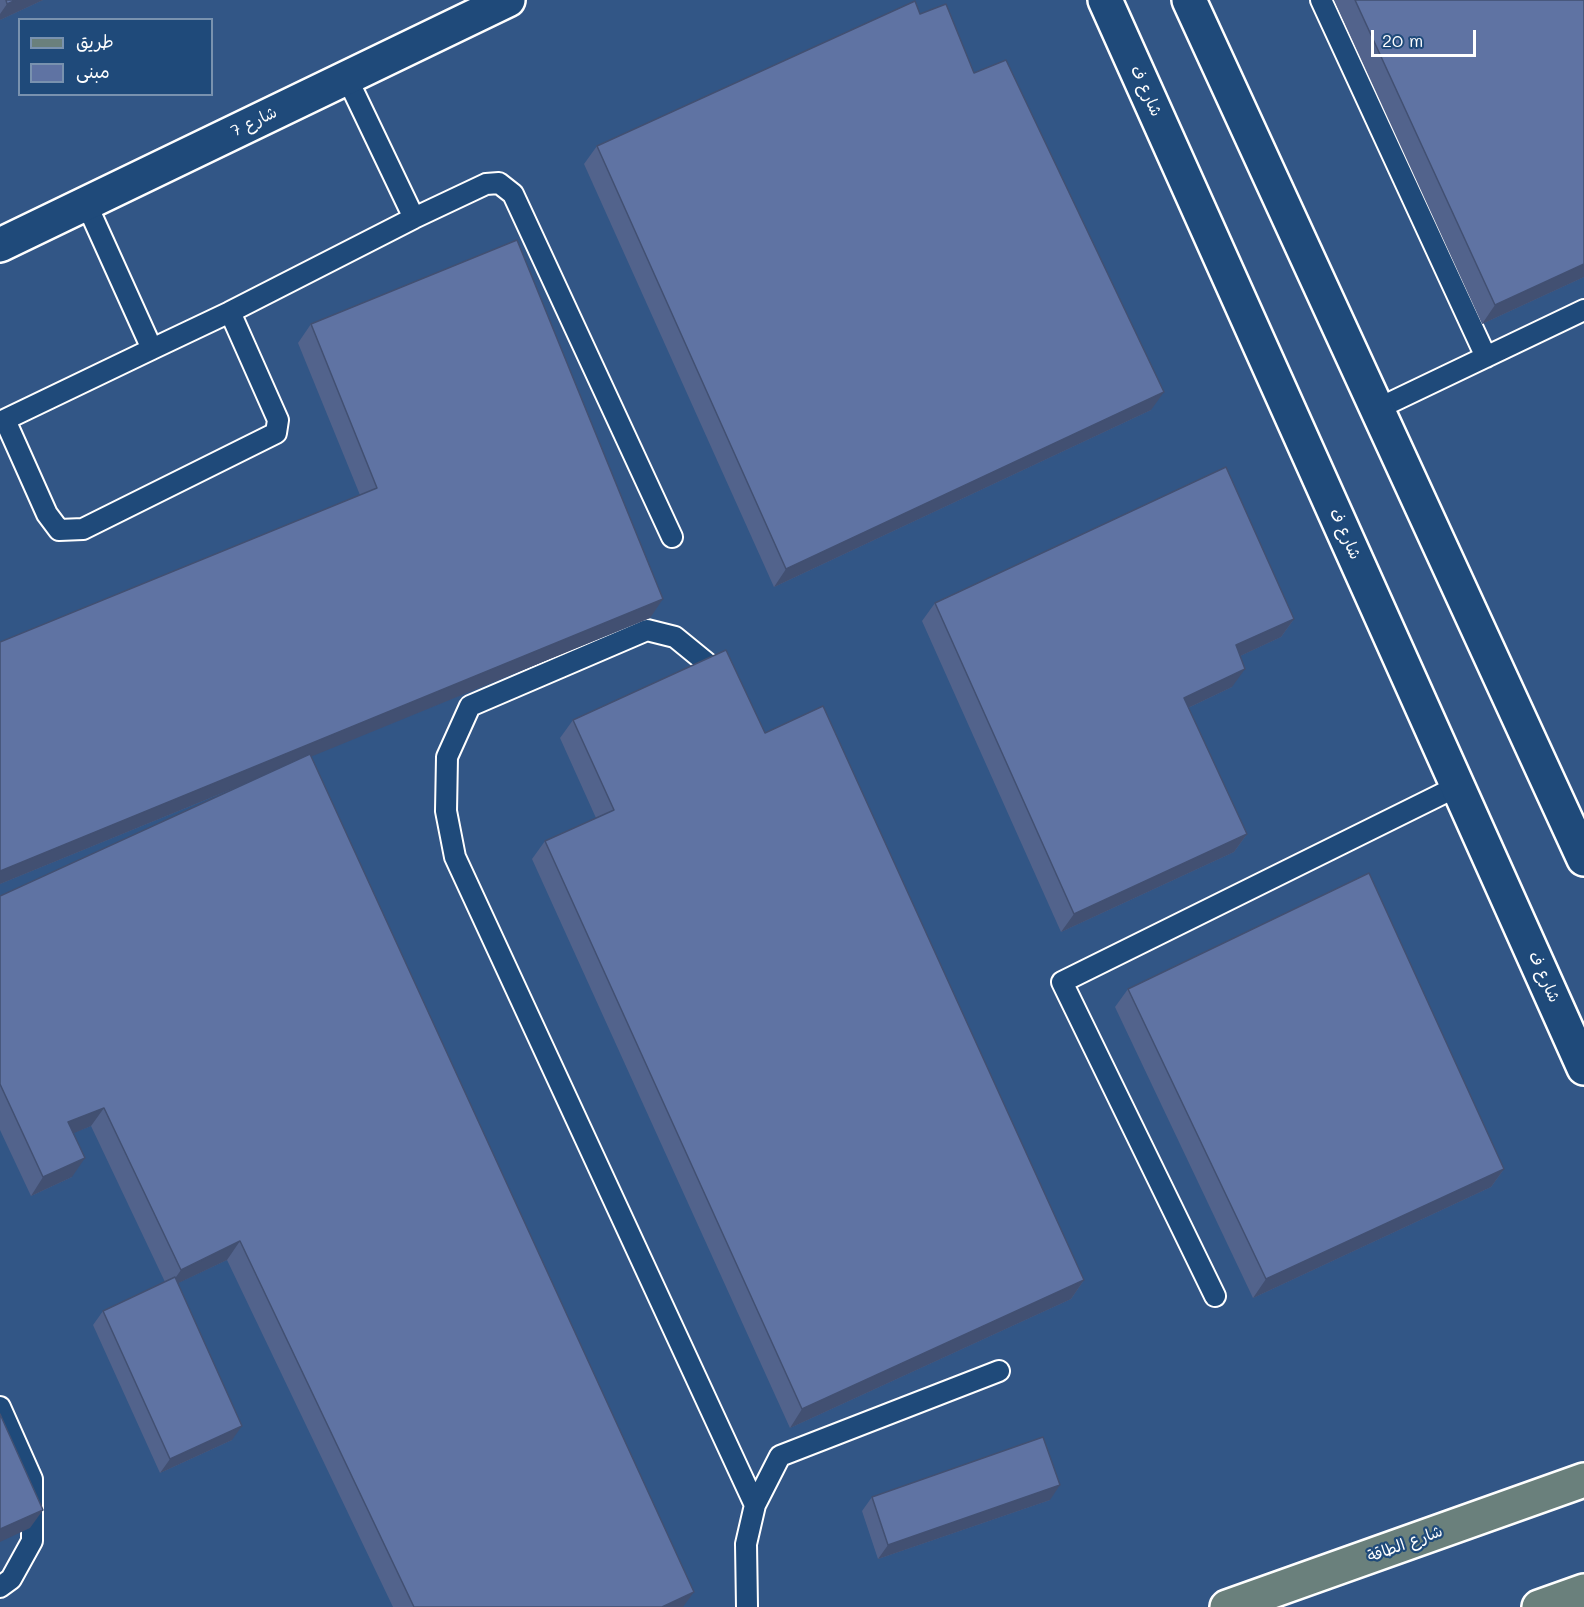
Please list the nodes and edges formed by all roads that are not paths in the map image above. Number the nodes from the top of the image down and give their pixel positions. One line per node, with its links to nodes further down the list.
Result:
1 (508, 0): 5 (street, شارع 7)
2 (1105, 0): 17 (street, شارع ف)
3 (1189, 0): 13 (street)
4 (1321, 0): 12 (lane)
5 (346, 78): 6 (street, شارع 7); 7 (lane)
6 (86, 203): 8 (street, شارع 7); 11 (lane)
7 (414, 218): 10 (lane); 15 (lane)
8 (0, 245)
9 (1584, 310): 12 (lane)
10 (230, 312): 11 (lane); 14 (lane)
11 (152, 349): 14 (lane)
12 (1486, 357): 13 (lane)
13 (1377, 409): 18 (street)
14 (2, 421)
15 (672, 537)
16 (739, 690): 24 (lane)
17 (1458, 786): 19 (street, شارع ف); 20 (lane)
18 (1584, 859)
19 (1584, 1068)
20 (1215, 1296)
21 (999, 1371): 24 (lane)
22 (0, 1407): 25 (lane)
23 (1584, 1480): 28 (main road, شارع الطاقة)
24 (755, 1505): 27 (lane)
25 (0, 1587)
26 (1584, 1591): 29 (main road)
27 (747, 1607)
28 (1227, 1607)
29 (1539, 1607)

